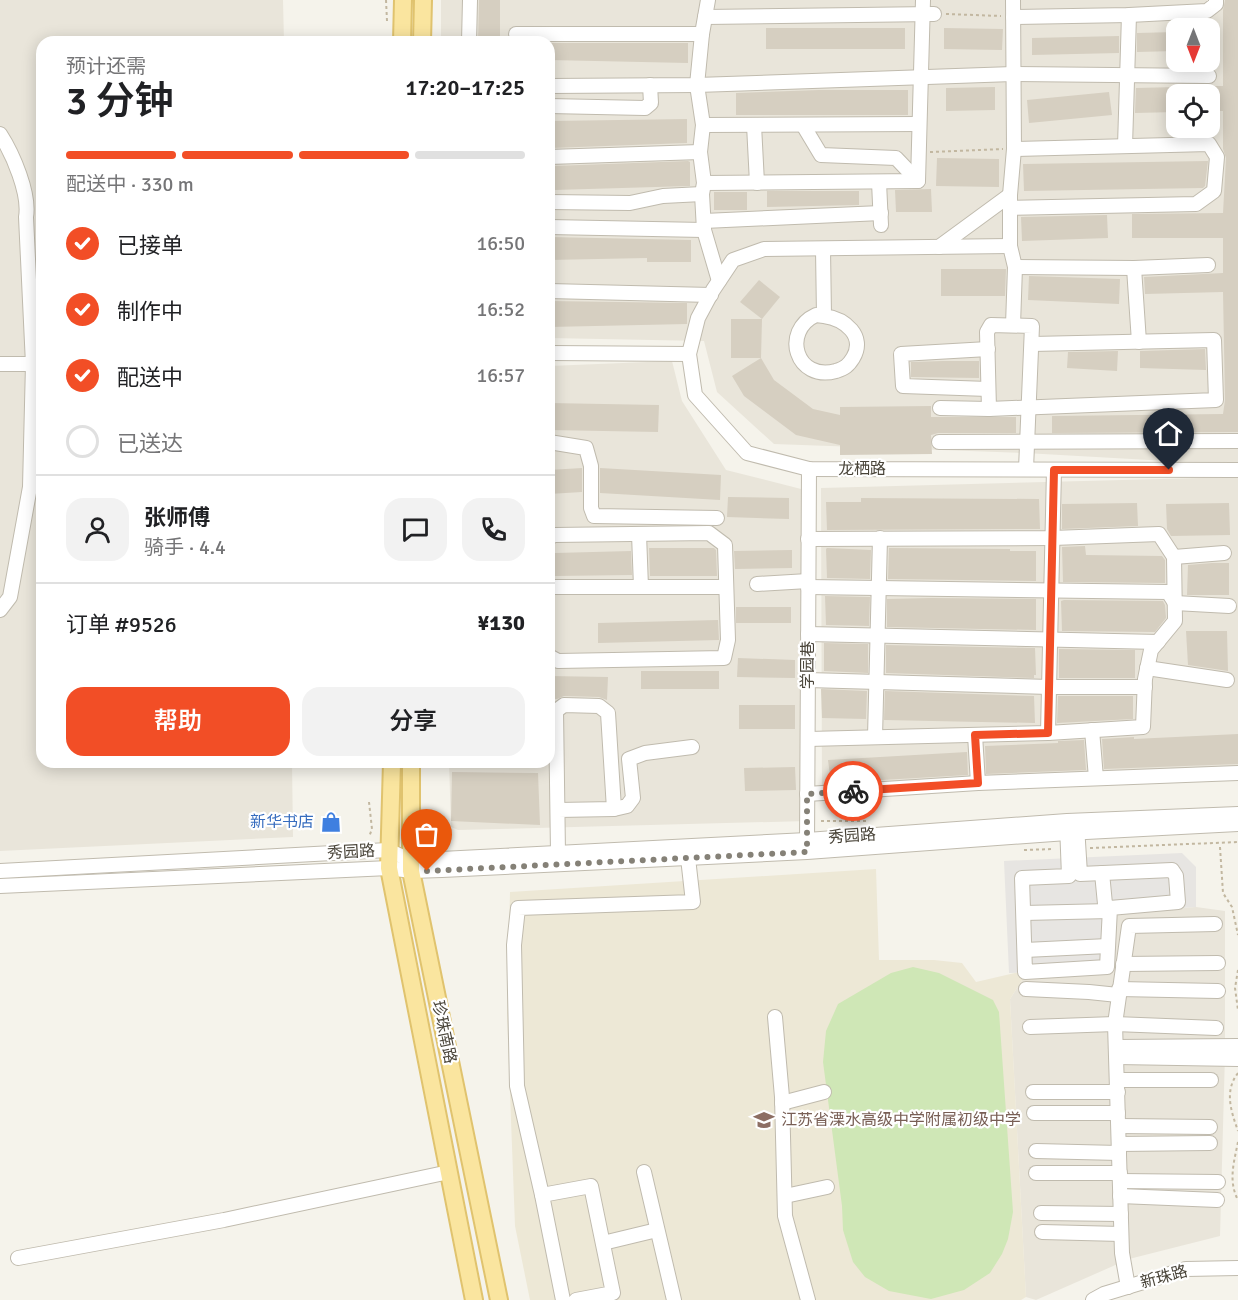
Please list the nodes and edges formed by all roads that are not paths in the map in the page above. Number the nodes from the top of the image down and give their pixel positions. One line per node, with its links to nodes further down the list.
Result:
1 (403, 0): 13 (main road)
2 (423, 0): 14 (main road)
3 (470, 0): 15 (street)
4 (708, 0): 9 (street)
5 (1012, 0): 10 (street)
6 (1216, 0): 8 (street)
7 (927, 9): 9 (street); 18 (street)
8 (1130, 15): 10 (street); 17 (street)
9 (705, 17): 12 (street)
10 (1013, 17): 16 (street)
11 (516, 34): 12 (street)
12 (702, 34): 20 (street)
13 (402, 36)
14 (422, 36)
15 (470, 36)
16 (1013, 74): 17 (street); 18 (street); 30 (street)
17 (1128, 75): 19 (street); 29 (street)
18 (920, 76): 20 (street); 24 (street)
19 (1209, 76)
20 (697, 84): 21 (street); 25 (street)
21 (650, 85): 22 (street); 23 (street)
22 (555, 86)
23 (555, 106)
24 (919, 124): 27 (street); 33 (street)
25 (703, 125): 26 (street); 31 (street)
26 (754, 125): 27 (street); 35 (street)
27 (803, 125): 33 (street)
28 (0, 134): 52 (street)
29 (1125, 146): 30 (street); 38 (street)
30 (1014, 149): 38 (street)
31 (700, 152): 32 (street); 36 (street)
32 (555, 157)
33 (918, 181): 34 (street)
34 (879, 182): 35 (street); 39 (street)
35 (757, 183): 36 (street)
36 (703, 189): 37 (street); 39 (street)
37 (555, 202)
38 (1010, 202): 41 (street); 42 (street)
39 (704, 225): 40 (street); 47 (street)
40 (555, 227)
41 (1010, 246): 42 (street); 45 (street)
42 (938, 247): 43 (street)
43 (823, 249): 47 (street); 50 (street)
44 (1208, 265): 46 (street)
45 (1015, 267): 46 (street); 51 (street)
46 (1134, 268): 53 (street)
47 (719, 281): 49 (street)
48 (555, 291): 49 (street)
49 (711, 295): 57 (street)
50 (825, 316): 50 (street)
51 (1013, 325): 54 (street); 55 (street)
52 (36, 340)
53 (1139, 342): 54 (street); 63 (street)
54 (1032, 344): 63 (street)
55 (988, 349): 60 (street); 60 (street)
56 (555, 353): 57 (street)
57 (689, 354): 69 (street, 龙栖路)
58 (0, 364): 59 (street)
59 (36, 364)
60 (988, 389): 64 (street)
61 (36, 395): 90 (street)
62 (940, 408): 64 (street)
63 (1030, 408): 64 (street); 67 (street)
64 (989, 409)
65 (1238, 441): 67 (street)
66 (939, 442): 67 (street)
67 (1027, 442): 70 (street)
68 (555, 443): 73 (street)
69 (809, 469): 70 (street, 龙栖路); 78 (street, 学园巷)
70 (1026, 469): 71 (street, 龙栖路)
71 (1054, 470): 72 (street, 龙栖路); 77 (street)
72 (1238, 470)
73 (717, 518)
74 (639, 534): 75 (street); 84 (street); 85 (street)
75 (555, 535)
76 (880, 538): 77 (street); 78 (street); 86 (street)
77 (1053, 538): 80 (street); 87 (street)
78 (808, 539): 82 (street, 学园巷)
79 (1224, 553): 80 (street)
80 (1174, 556): 88 (street)
81 (757, 584): 82 (street)
82 (808, 584): 86 (street); 91 (street, 学园巷)
83 (555, 587): 84 (street)
84 (640, 587): 85 (street)
85 (725, 587): 95 (street)
86 (879, 587): 87 (street); 92 (street)
87 (1051, 591): 88 (street); 93 (street)
88 (1175, 603): 89 (street); 94 (street)
89 (1229, 606)
90 (0, 610)
91 (808, 634): 92 (street); 97 (street, 学园巷)
92 (878, 635): 93 (street); 99 (street)
93 (1050, 638): 94 (street); 100 (street)
94 (1158, 642): 96 (street)
95 (555, 659)
96 (1148, 668): 98 (street); 101 (street)
97 (808, 680): 99 (street); 106 (street, 学园巷)
98 (1227, 680)
99 (876, 682): 100 (street); 105 (street)
100 (1049, 687): 101 (street); 103 (street)
101 (1145, 687): 102 (street)
102 (1092, 730): 103 (street); 111 (street)
103 (1048, 733): 104 (street)
104 (975, 735): 105 (street); 112 (street)
105 (876, 737): 106 (street)
106 (808, 739): 113 (street, 学园巷)
107 (692, 747): 114 (street)
108 (392, 768): 119 (main road, 珍珠南路)
109 (411, 768): 124 (main road, 珍珠南路)
110 (1238, 773): 111 (street)
111 (1096, 778): 112 (street)
112 (978, 783): 113 (street)
113 (807, 794): 120 (street, 学园巷)
114 (614, 809): 115 (street); 115 (street)
115 (558, 810): 121 (street)
116 (1238, 813): 118 (street, 秀园路)
117 (1238, 824): 118 (street, 秀园路)
118 (1072, 827): 120 (street, 秀园路); 122 (street)
119 (388, 850): 124 (street, 秀园路); 125 (main road, 珍珠南路); 126 (street, 秀园路)
120 (807, 851): 121 (street, 秀园路); 123 (street, 秀园路)
121 (558, 853): 124 (street, 秀园路)
122 (1073, 854): 127 (street); 130 (street)
123 (688, 858): 124 (street, 秀园路); 163 (street)
124 (411, 866): 125 (street, 秀园路); 178 (main road, 珍珠南路)
125 (389, 868): 128 (street, 秀园路); 157 (main road, 珍珠南路)
126 (0, 871)
127 (1102, 873): 129 (street); 129 (street)
128 (0, 886)
129 (1110, 909): 130 (street); 132 (street)
130 (1024, 913): 133 (street)
131 (1215, 924): 135 (street)
132 (1108, 946): 133 (street); 133 (street)
133 (1025, 950)
134 (1218, 963): 135 (street)
135 (1123, 964): 138 (street)
136 (1026, 989): 138 (street)
137 (1218, 991): 138 (street)
138 (1118, 992): 140 (street)
139 (775, 1017): 150 (street)
140 (1115, 1024): 141 (street); 142 (street); 144 (street)
141 (1030, 1028)
142 (1216, 1028)
143 (1238, 1046): 144 (street)
144 (1117, 1052): 145 (street); 147 (street)
145 (1238, 1059)
146 (1211, 1080): 147 (street)
147 (1118, 1086): 149 (street); 152 (street)
148 (824, 1092): 150 (street)
149 (1033, 1092)
150 (782, 1104): 164 (street)
151 (1034, 1113): 152 (street)
152 (1118, 1119): 153 (street); 155 (street)
153 (1210, 1127)
154 (1210, 1143): 155 (street)
155 (1119, 1149): 156 (street); 160 (street)
156 (1036, 1151)
157 (449, 1172): 173 (street); 177 (main road, 珍珠南路)
158 (644, 1172): 169 (street)
159 (1036, 1173): 160 (street)
160 (1120, 1177): 161 (street); 165 (street)
161 (1218, 1182)
162 (827, 1187): 164 (street)
163 (542, 1196): 172 (street); 179 (street)
164 (785, 1196): 181 (street)
165 (1120, 1197): 166 (street); 168 (street)
166 (1217, 1200)
167 (1041, 1213): 168 (street)
168 (1121, 1214): 171 (street)
169 (657, 1230): 172 (street); 180 (street)
170 (1042, 1232): 171 (street)
171 (1121, 1234): 175 (street)
172 (603, 1243): 176 (street)
173 (18, 1258)
174 (1238, 1268): 175 (street, 新珠路)
175 (1128, 1287): 182 (street, 新珠路)
176 (585, 1299)
177 (474, 1300)
178 (499, 1300)
179 (563, 1300)
180 (674, 1300)
181 (808, 1300)
182 (1093, 1300)

